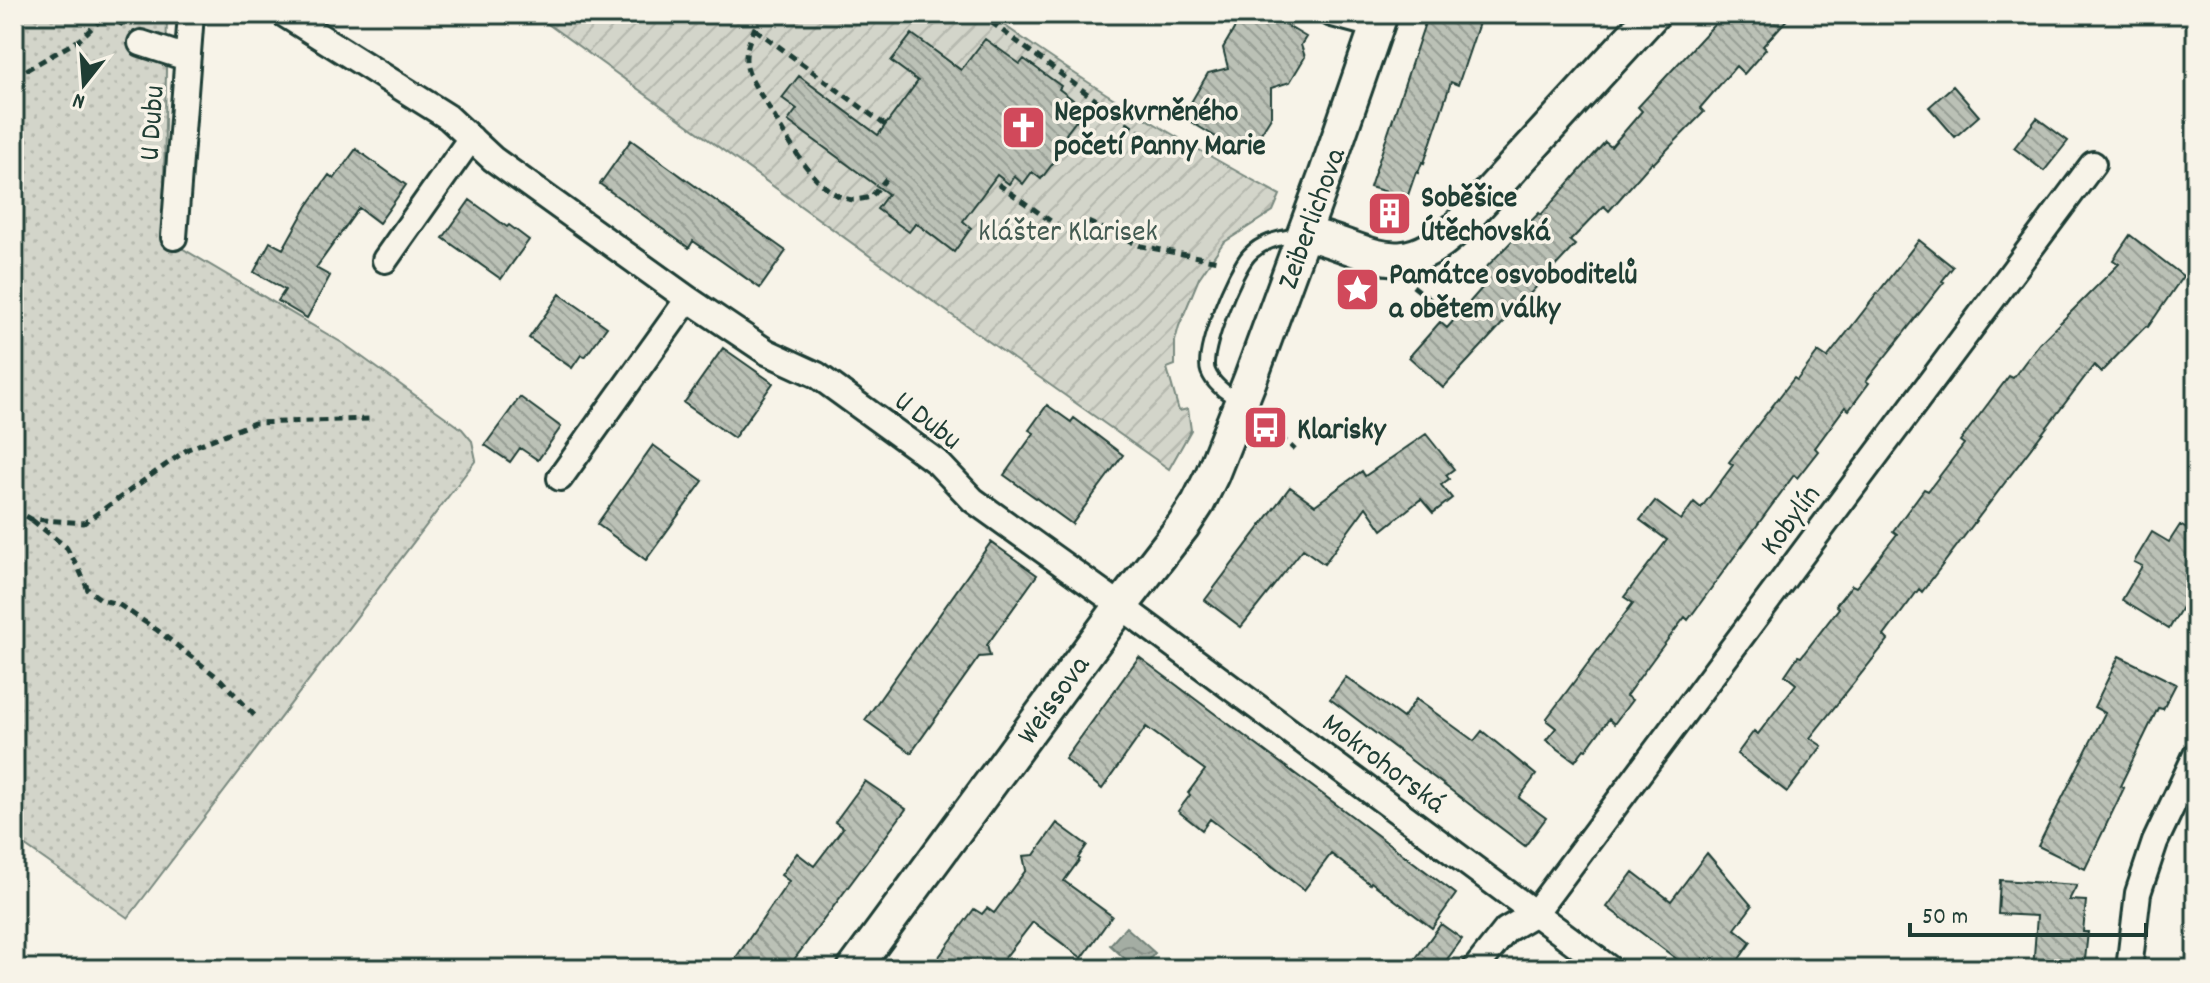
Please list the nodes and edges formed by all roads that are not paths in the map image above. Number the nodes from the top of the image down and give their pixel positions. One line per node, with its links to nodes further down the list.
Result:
1 (191, 14): 7 (street, U Dubu)
2 (284, 14): 8 (street, U Dubu)
3 (1332, 14): 5 (street)
4 (1653, 14): 10 (street)
5 (1379, 20): 10 (street, Zeiberlichova)
6 (141, 43): 7 (street)
7 (187, 58): 11 (street, U Dubu)
8 (471, 138): 12 (street); 13 (street, U Dubu)
9 (2093, 164): 18 (street, Kobylín)
10 (1304, 233): 14 (street, Zeiberlichova); 14 (lane)
11 (174, 237)
12 (385, 260)
13 (688, 299): 15 (street); 16 (street, U Dubu)
14 (1238, 410): 16 (street, Weissova)
15 (560, 478)
16 (1121, 606): 18 (street, Mokrohorská); 19 (street, Weissova)
17 (2196, 755): 22 (street)
18 (1535, 913): 20 (street, Kobylín); 21 (street, Mokrohorská)
19 (854, 969)
20 (1475, 969)
21 (1610, 969)
22 (2129, 969)

